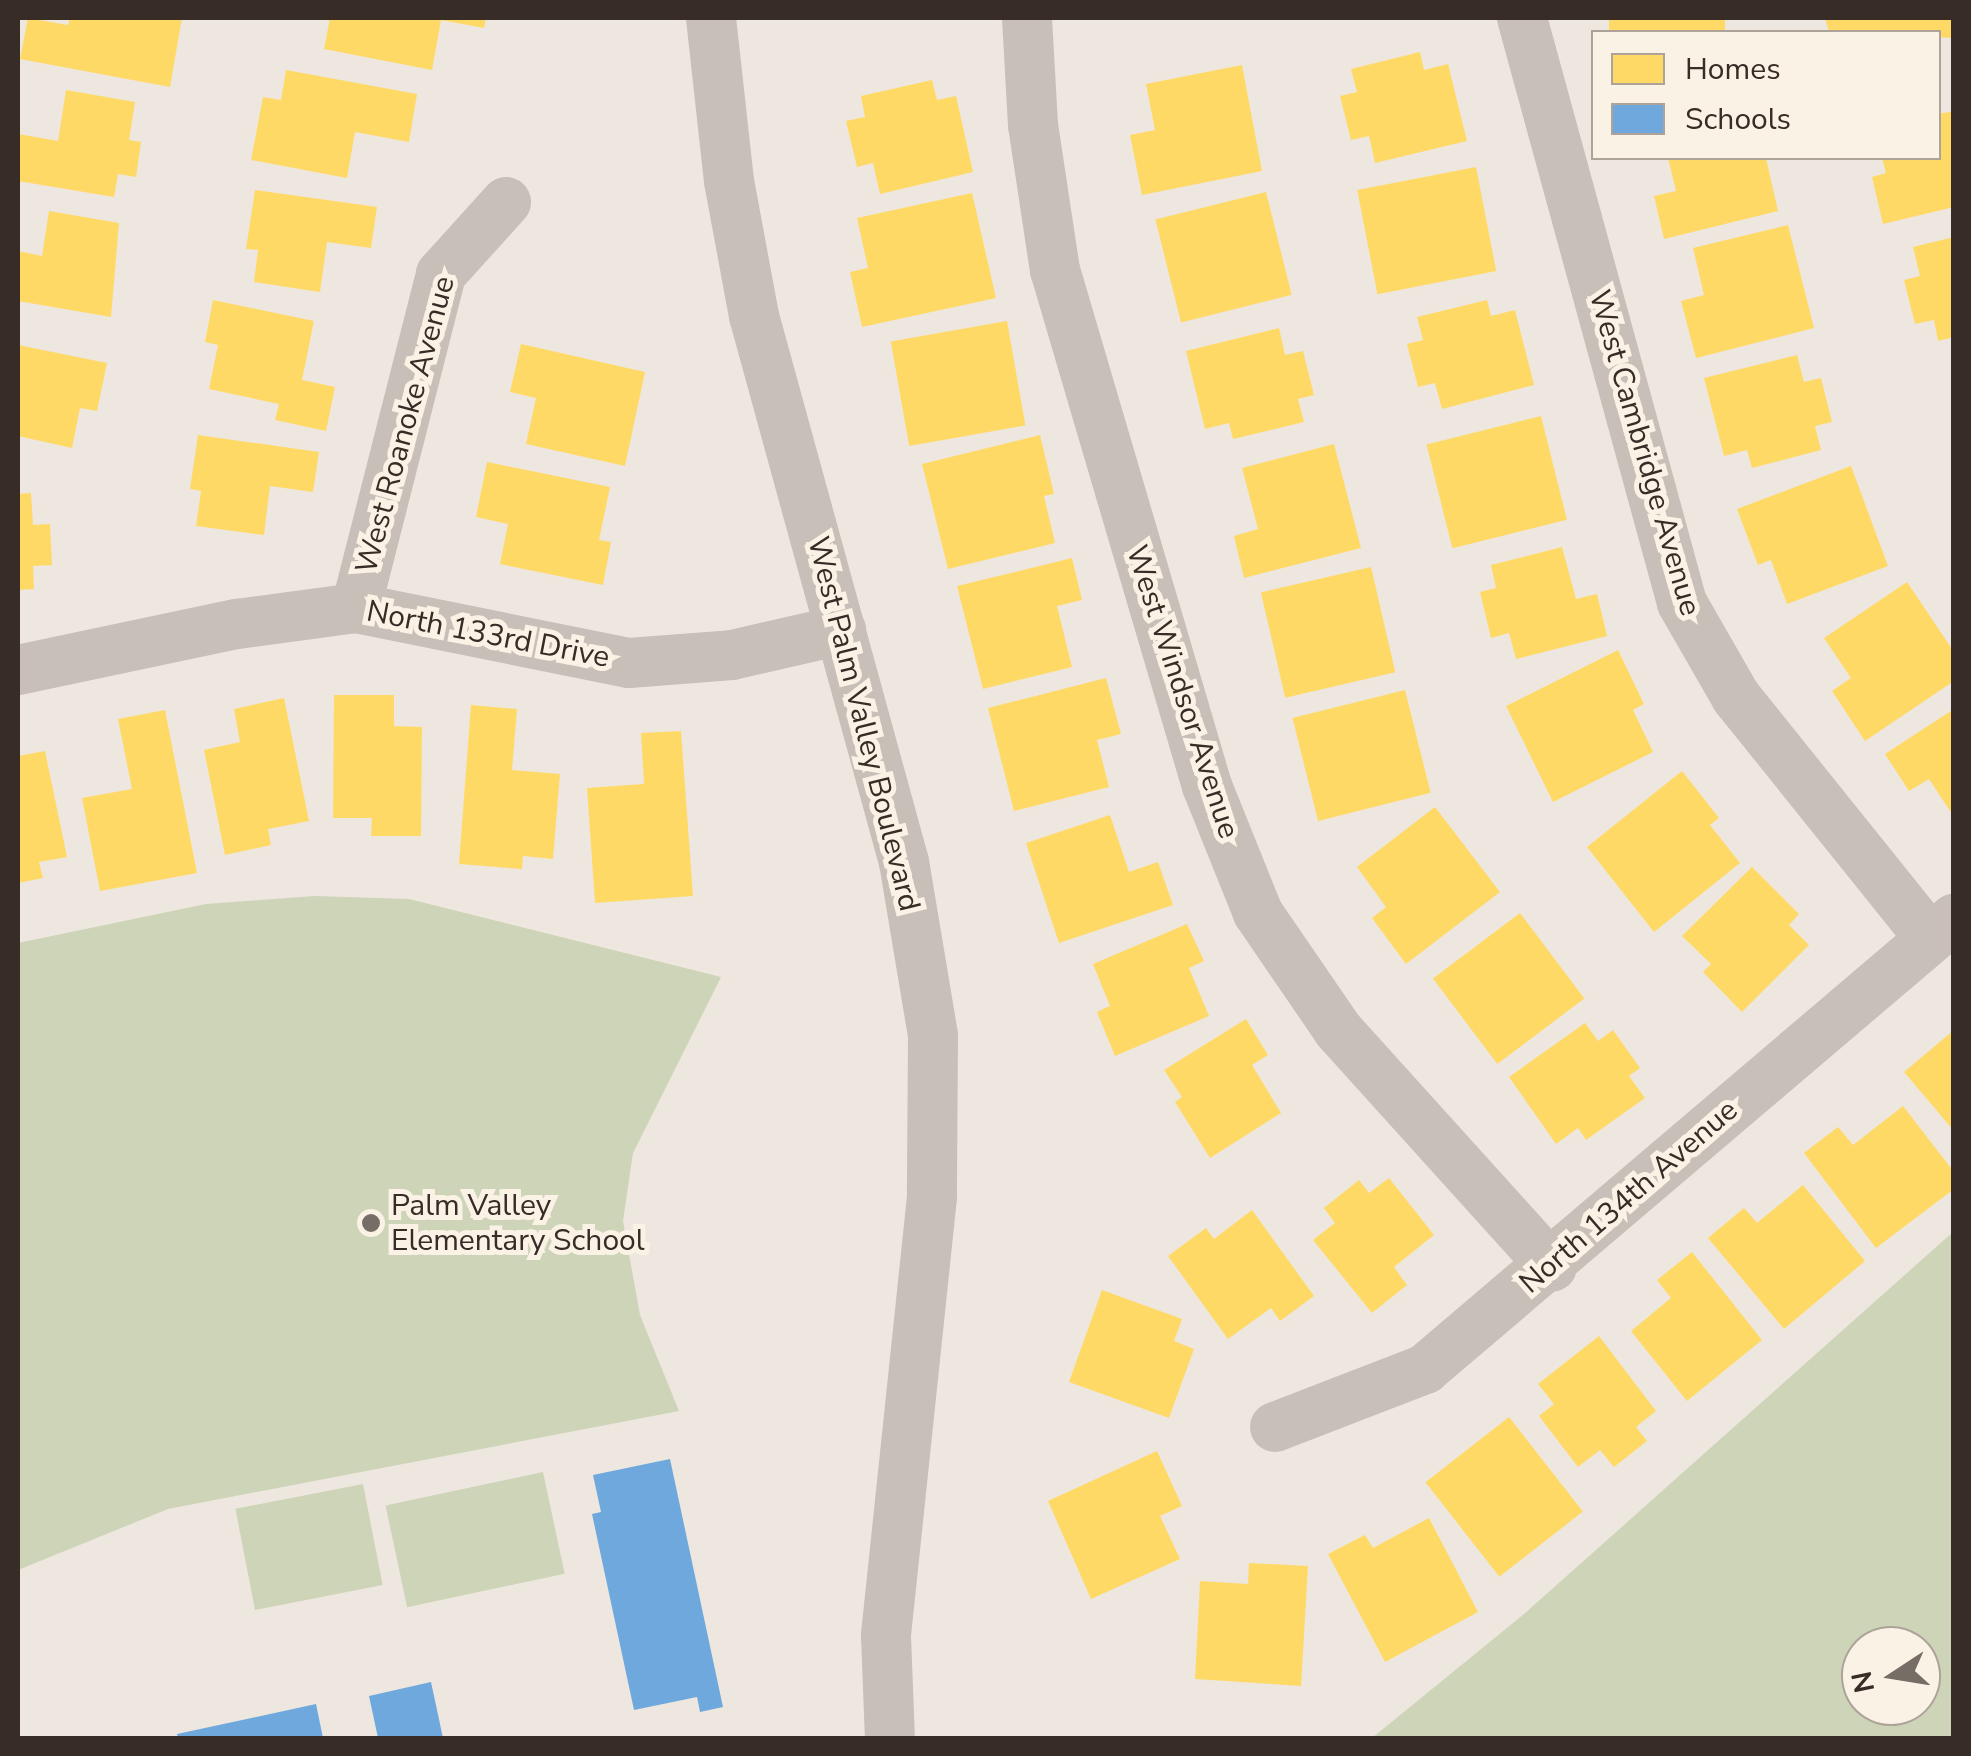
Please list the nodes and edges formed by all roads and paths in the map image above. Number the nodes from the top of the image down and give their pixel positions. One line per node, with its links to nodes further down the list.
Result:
1 (712, 18): 6 (street, West Palm Valley Boulevard)
2 (1027, 18): 9 (street, West Windsor Avenue)
3 (1522, 18): 8 (street, West Cambridge Avenue)
4 (506, 202): 5 (street, West Roanoke Avenue)
5 (356, 608): 6 (street, North 133rd Drive); 7 (street, North 133rd Drive)
6 (841, 630): 11 (street, West Palm Valley Boulevard)
7 (18, 670)
8 (1941, 929): 9 (street, North 134th Avenue)
9 (1552, 1266): 10 (street, North 134th Avenue)
10 (1275, 1427)
11 (890, 1738)

